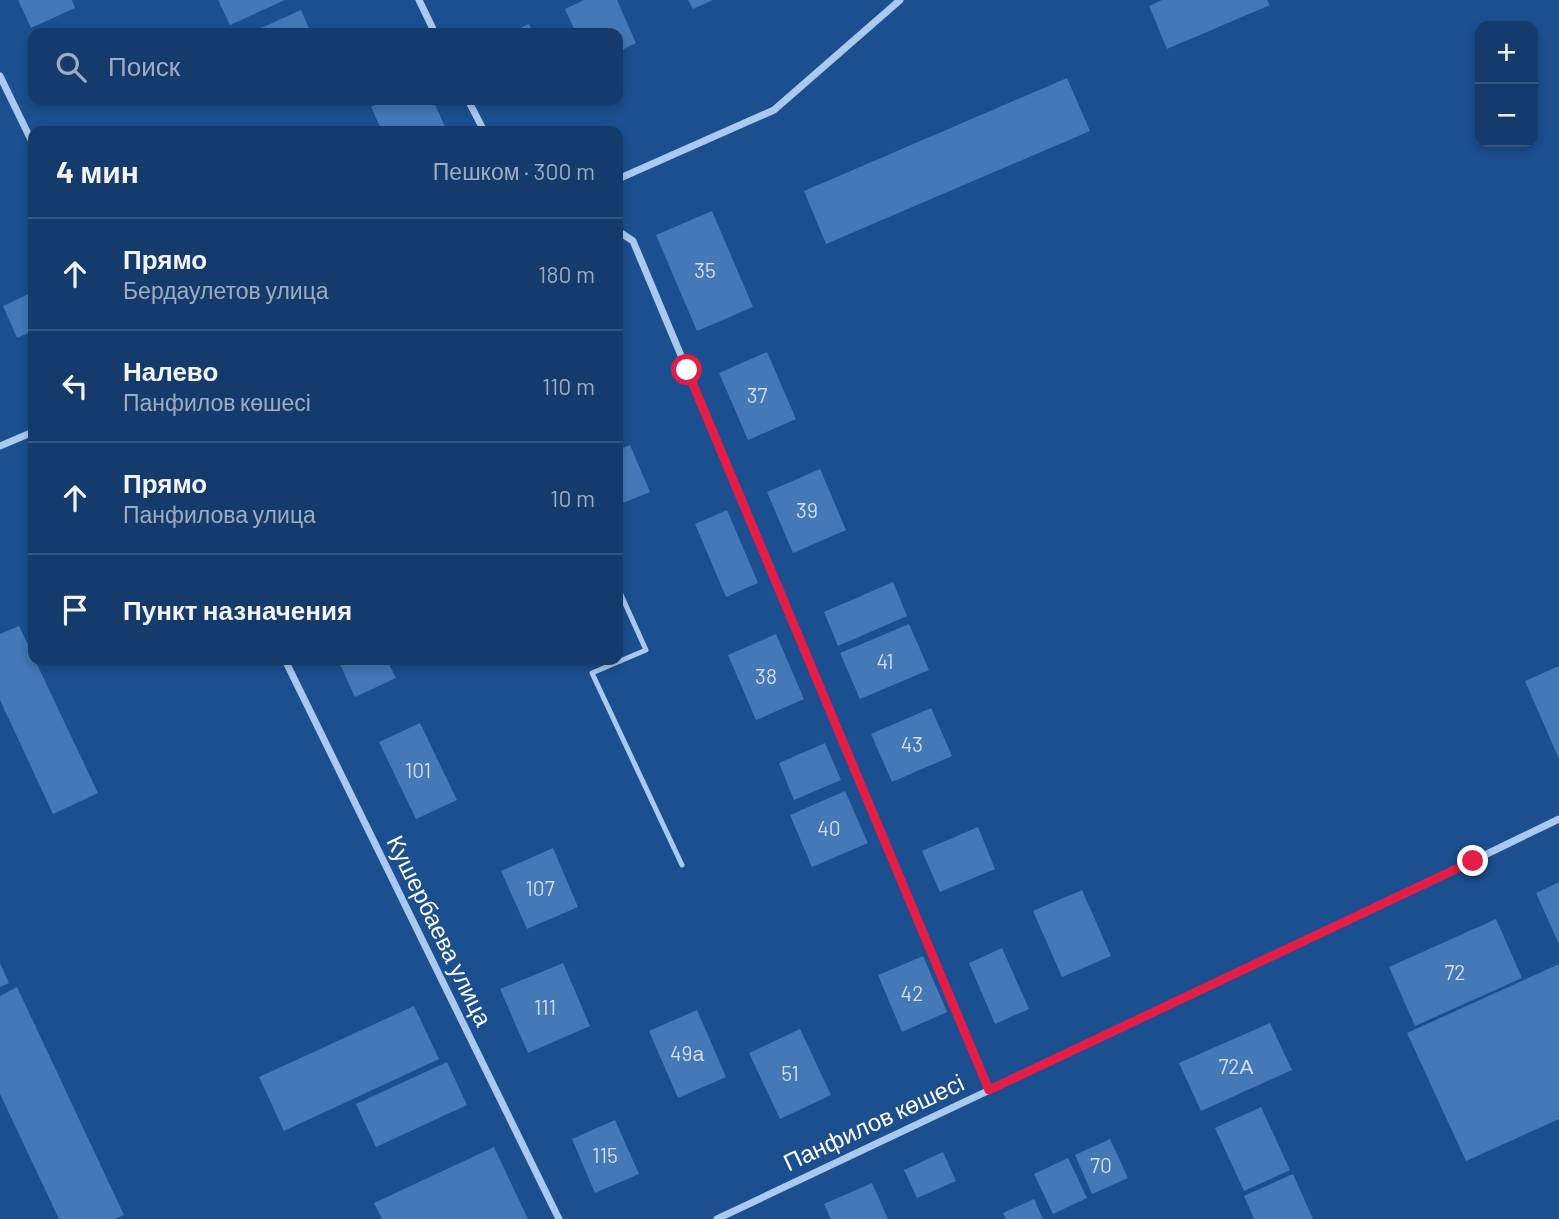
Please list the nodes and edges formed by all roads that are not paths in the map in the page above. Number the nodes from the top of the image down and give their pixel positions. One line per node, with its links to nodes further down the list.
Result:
1 (419, 0): 3 (street)
2 (900, 0): 8 (street)
3 (433, 28)
4 (0, 76): 7 (street)
5 (471, 105): 6 (street)
6 (481, 126)
7 (28, 134)
8 (623, 177)
9 (623, 234): 18 (street)
10 (28, 434): 11 (street)
11 (0, 446)
12 (623, 599): 13 (lane)
13 (623, 660)
14 (287, 665): 19 (street, Кушербаева улица)
15 (611, 665): 17 (lane)
16 (1559, 819): 18 (street, Панфилов көшесі)
17 (682, 865)
18 (989, 1090): 20 (street, Панфилов көшесі)
19 (559, 1219)
20 (717, 1219)

